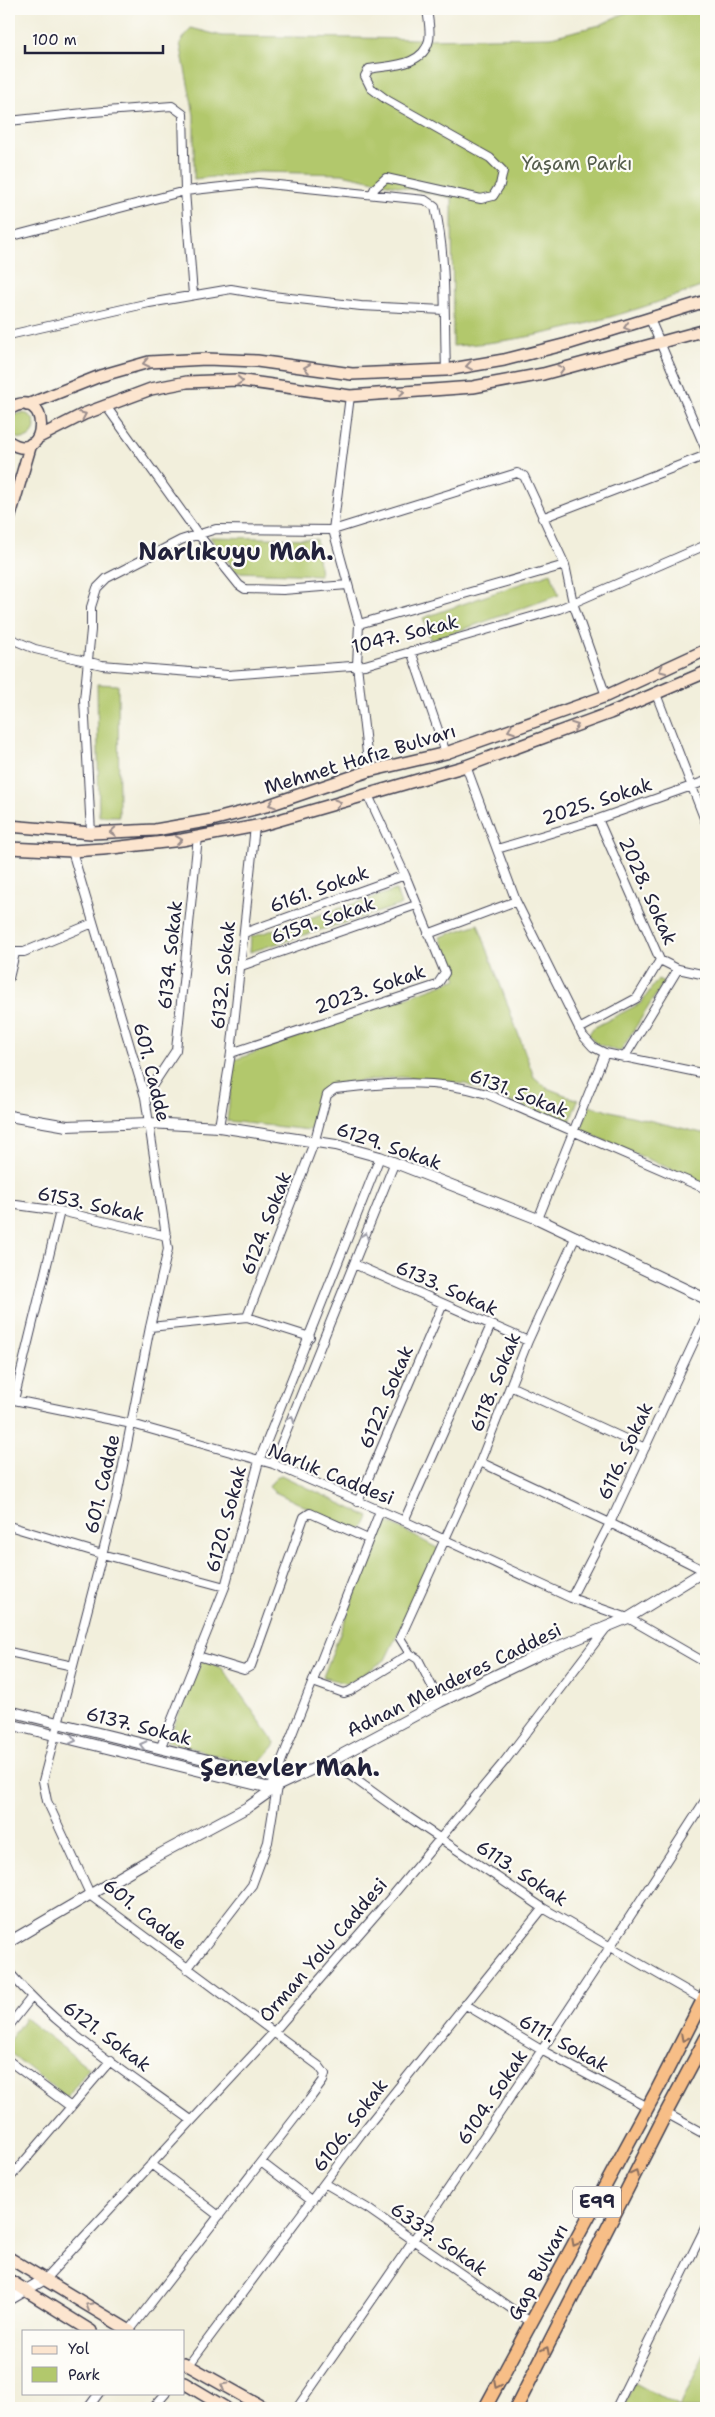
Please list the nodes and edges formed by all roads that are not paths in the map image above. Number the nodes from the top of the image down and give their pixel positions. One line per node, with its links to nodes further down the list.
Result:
1 (427, 9): 4 (street)
2 (9, 121): 3 (street)
3 (185, 191): 4 (street); 5 (street); 6 (street)
4 (372, 194): 8 (street)
5 (9, 237)
6 (193, 296): 8 (street); 11 (street)
7 (706, 301): 9 (main road)
8 (444, 310): 13 (street)
9 (650, 319): 12 (street); 13 (main road, one-way to 13)
10 (706, 330): 12 (main road)
11 (9, 335)
12 (659, 344): 14 (main road, one-way to 12); 20 (street)
13 (446, 370): 15 (main road, one-way to 15)
14 (350, 396): 16 (main road, one-way to 14); 23 (street)
15 (27, 405): 17 (main road); 18 (main road)
16 (106, 406): 18 (main road, one-way to 16); 24 (street)
17 (9, 409)
18 (35, 440): 19 (main road); 21 (main road)
19 (9, 442)
20 (706, 450): 22 (street)
21 (9, 518)
22 (542, 518): 23 (street); 26 (street)
23 (333, 530): 24 (street); 27 (street)
24 (198, 534): 27 (street); 33 (street)
25 (706, 545): 28 (street, 1047. Sokak)
26 (565, 565): 28 (street); 29 (street)
27 (348, 585): 29 (street)
28 (573, 603): 32 (street, 1047. Sokak); 37 (street)
29 (359, 624): 34 (street)
30 (9, 638): 33 (street, 1047. Sokak)
31 (706, 650): 37 (main road, Mehmet Hafız Bulvarı, one-way to 37)
32 (411, 651): 34 (street, 1047. Sokak); 38 (street)
33 (88, 661): 34 (street, 1047. Sokak); 48 (street)
34 (357, 665): 40 (street)
35 (706, 672): 36 (main road, Mehmet Hafız Bulvarı)
36 (656, 694): 39 (main road, Mehmet Hafız Bulvarı, one-way to 36); 42 (street)
37 (606, 696): 38 (main road, Mehmet Hafız Bulvarı, one-way to 38)
38 (446, 753): 40 (main road, Mehmet Hafız Bulvarı)
39 (466, 766): 43 (main road, Mehmet Hafız Bulvarı); 52 (street)
40 (369, 771): 48 (main road, Mehmet Hafız Bulvarı, one-way to 48)
41 (706, 781): 42 (street, 2025. Sokak)
42 (692, 787): 44 (street, 2025. Sokak); 45 (street)
43 (368, 795): 47 (main road, Mehmet Hafız Bulvarı, one-way to 43); 53 (street, 2023. Sokak)
44 (598, 819): 52 (street, 2025. Sokak); 60 (street, 2028. Sokak)
45 (706, 823)
46 (9, 826): 48 (main road, Mehmet Hafız Bulvarı)
47 (255, 826): 49 (main road, Mehmet Hafız Bulvarı); 57 (street, 6132. Sokak)
48 (91, 833)
49 (198, 837): 51 (main road, Mehmet Hafız Bulvarı, one-way to 49); 70 (street, 6134. Sokak)
50 (9, 848): 51 (main road, Mehmet Hafız Bulvarı)
51 (72, 850): 56 (street, 601. Cadde)
52 (497, 850): 54 (street)
53 (405, 875): 55 (street, 2023. Sokak); 57 (street, 6161. Sokak)
54 (516, 901): 58 (street); 65 (street)
55 (416, 905): 58 (street, 2023. Sokak); 61 (street, 6159. Sokak)
56 (93, 923): 59 (street); 70 (street, 601. Cadde)
57 (244, 933): 61 (street, 6132. Sokak)
58 (428, 934): 66 (street, 2023. Sokak)
59 (12, 952): 64 (street)
60 (660, 960): 62 (street, 2028. Sokak); 65 (street)
61 (240, 966): 66 (street, 6132. Sokak)
62 (678, 969): 63 (street, 2028. Sokak); 68 (street)
63 (706, 973)
64 (9, 978)
65 (579, 1029): 67 (street)
66 (232, 1053): 73 (street, 6132. Sokak)
67 (605, 1053): 68 (street); 74 (street)
68 (624, 1058): 69 (street)
69 (706, 1074)
70 (145, 1098): 72 (street, 601. Cadde)
71 (9, 1116): 72 (street, 6129. Sokak)
72 (149, 1123): 73 (street, 6129. Sokak); 82 (street, 601. Cadde)
73 (219, 1127): 75 (street, 6129. Sokak)
74 (575, 1132): 75 (street, 6131. Sokak); 78 (street, 6131. Sokak); 81 (street)
75 (315, 1140): 76 (street, 6129. Sokak); 88 (street, 6124. Sokak)
76 (380, 1157): 77 (street, 6129. Sokak); 91 (street, 6120. Sokak)
77 (394, 1164): 81 (street, 6129. Sokak); 84 (street, one-way to 77)
78 (706, 1188)
79 (9, 1204): 80 (street, 6153. Sokak)
80 (60, 1211): 82 (street, 6153. Sokak); 94 (street)
81 (538, 1218): 83 (street, 6129. Sokak)
82 (167, 1236): 90 (street, 601. Cadde)
83 (576, 1236): 85 (street, 6129. Sokak); 92 (street, 6118. Sokak)
84 (354, 1264): 86 (street, 6133. Sokak); 99 (street, one-way to 84)
85 (706, 1299)
86 (443, 1304): 89 (street, 6133. Sokak); 100 (street, 6122. Sokak)
87 (706, 1316): 96 (street, 6116. Sokak)
88 (247, 1317): 90 (street); 91 (street)
89 (491, 1325): 92 (street, 6133. Sokak); 102 (street)
90 (150, 1327): 95 (street, 601. Cadde)
91 (310, 1337): 97 (street, 6120. Sokak)
92 (528, 1341): 93 (street, 6118. Sokak)
93 (510, 1386): 96 (street); 98 (street, 6118. Sokak)
94 (11, 1399): 95 (street, Narlık Caddesi)
95 (132, 1424): 97 (street, Narlık Caddesi); 107 (street, 601. Cadde)
96 (645, 1448): 103 (street, 6116. Sokak)
97 (259, 1461): 99 (street, Narlık Caddesi); 109 (street, 6120. Sokak)
98 (480, 1462): 103 (street); 106 (street, 6118. Sokak)
99 (273, 1464): 100 (street, Narlık Caddesi)
100 (358, 1502): 101 (street, Narlık Caddesi)
101 (380, 1511): 102 (street, Narlık Caddesi); 105 (street)
102 (404, 1521): 106 (street, Narlık Caddesi)
103 (610, 1523): 108 (street); 110 (street, 6116. Sokak)
104 (9, 1526): 107 (street)
105 (368, 1539): 115 (street); 118 (street)
106 (446, 1540): 110 (street, Narlık Caddesi); 114 (street, 6118. Sokak)
107 (102, 1554): 109 (street); 117 (street, 601. Cadde)
108 (706, 1571): 111 (street, Adnan Menderes Caddesi)
109 (225, 1587): 115 (street, 6120. Sokak)
110 (571, 1598): 111 (street, Narlık Caddesi)
111 (628, 1618): 112 (street, Adnan Menderes Caddesi); 116 (street, Narlık Caddesi)
112 (607, 1627): 119 (street, Adnan Menderes Caddesi); 128 (street, Orman Yolu Caddesi)
113 (9, 1652): 117 (street)
114 (410, 1654): 118 (street); 119 (street)
115 (198, 1656): 124 (street, 6120. Sokak)
116 (706, 1663)
117 (73, 1666): 122 (street, 601. Cadde)
118 (313, 1682): 126 (street)
119 (440, 1702): 125 (street, Adnan Menderes Caddesi)
120 (9, 1711): 122 (street, 6137. Sokak)
121 (9, 1724): 123 (street, 6137. Sokak)
122 (58, 1724): 123 (street, 601. Cadde); 124 (street, 6137. Sokak, one-way to 122)
123 (55, 1736): 126 (street, 6137. Sokak, one-way to 126); 129 (street, 601. Cadde)
124 (160, 1749): 126 (street, 6137. Sokak)
125 (330, 1762): 126 (street, Adnan Menderes Caddesi); 128 (street, 6113. Sokak)
126 (279, 1785): 129 (street, Adnan Menderes Caddesi); 133 (street)
127 (706, 1799): 132 (street, 6104. Sokak)
128 (440, 1838): 130 (street, 6113. Sokak); 139 (street, Orman Yolu Caddesi)
129 (91, 1896): 131 (street, Adnan Menderes Caddesi); 133 (street, 601. Cadde)
130 (543, 1908): 132 (street, 6113. Sokak); 137 (street, 6106. Sokak)
131 (9, 1942)
132 (611, 1949): 135 (street, 6113. Sokak); 141 (street, 6104. Sokak)
133 (187, 1969): 139 (street, 601. Cadde)
134 (9, 1972): 136 (street, 6121. Sokak)
135 (705, 1997): 145 (highway, Gap Bulvarı / E99, one-way to 145)
136 (31, 1998): 138 (street); 142 (street, 6121. Sokak)
137 (466, 2005): 141 (street, 6111. Sokak); 152 (street, 6106. Sokak)
138 (9, 2026)
139 (273, 2033): 147 (street, Orman Yolu Caddesi); 149 (street, 601. Cadde)
140 (706, 2038): 146 (highway, E99)
141 (542, 2051): 145 (street, 6111. Sokak); 156 (street, 6104. Sokak)
142 (111, 2060): 144 (street); 147 (street, 6121. Sokak)
143 (9, 2061): 144 (street)
144 (71, 2107): 151 (street)
145 (648, 2107): 162 (highway, Gap Bulvarı / E99, one-way to 162)
146 (666, 2112): 148 (street); 176 (highway, E99, one-way to 146)
147 (191, 2120): 150 (street, Orman Yolu Caddesi)
148 (706, 2134)
149 (261, 2162): 153 (street); 154 (street)
150 (151, 2164): 154 (street); 158 (street, Orman Yolu Caddesi)
151 (9, 2178)
152 (326, 2184): 153 (street, 6106. Sokak); 156 (street, 6337. Sokak)
153 (312, 2201): 166 (street, 6106. Sokak)
154 (219, 2216): 165 (street)
155 (706, 2226): 177 (street)
156 (414, 2241): 162 (street, 6337. Sokak); 174 (street, 6104. Sokak)
157 (9, 2258): 158 (main road)
158 (45, 2279): 160 (street); 164 (main road, one-way to 158)
159 (9, 2280): 160 (main road)
160 (25, 2290): 161 (street); 163 (main road)
161 (9, 2300)
162 (532, 2323): 175 (highway, Gap Bulvarı / E99, one-way to 175)
163 (89, 2330)
164 (128, 2330)
165 (131, 2330)
166 (186, 2364): 173 (main road, one-way to 166)
167 (185, 2384): 172 (main road)
168 (98, 2394): 170 (street)
169 (165, 2394): 171 (street)
170 (88, 2408)
171 (153, 2408)
172 (223, 2408)
173 (264, 2408)
174 (297, 2408)
175 (485, 2408)
176 (516, 2408)
177 (616, 2408)

